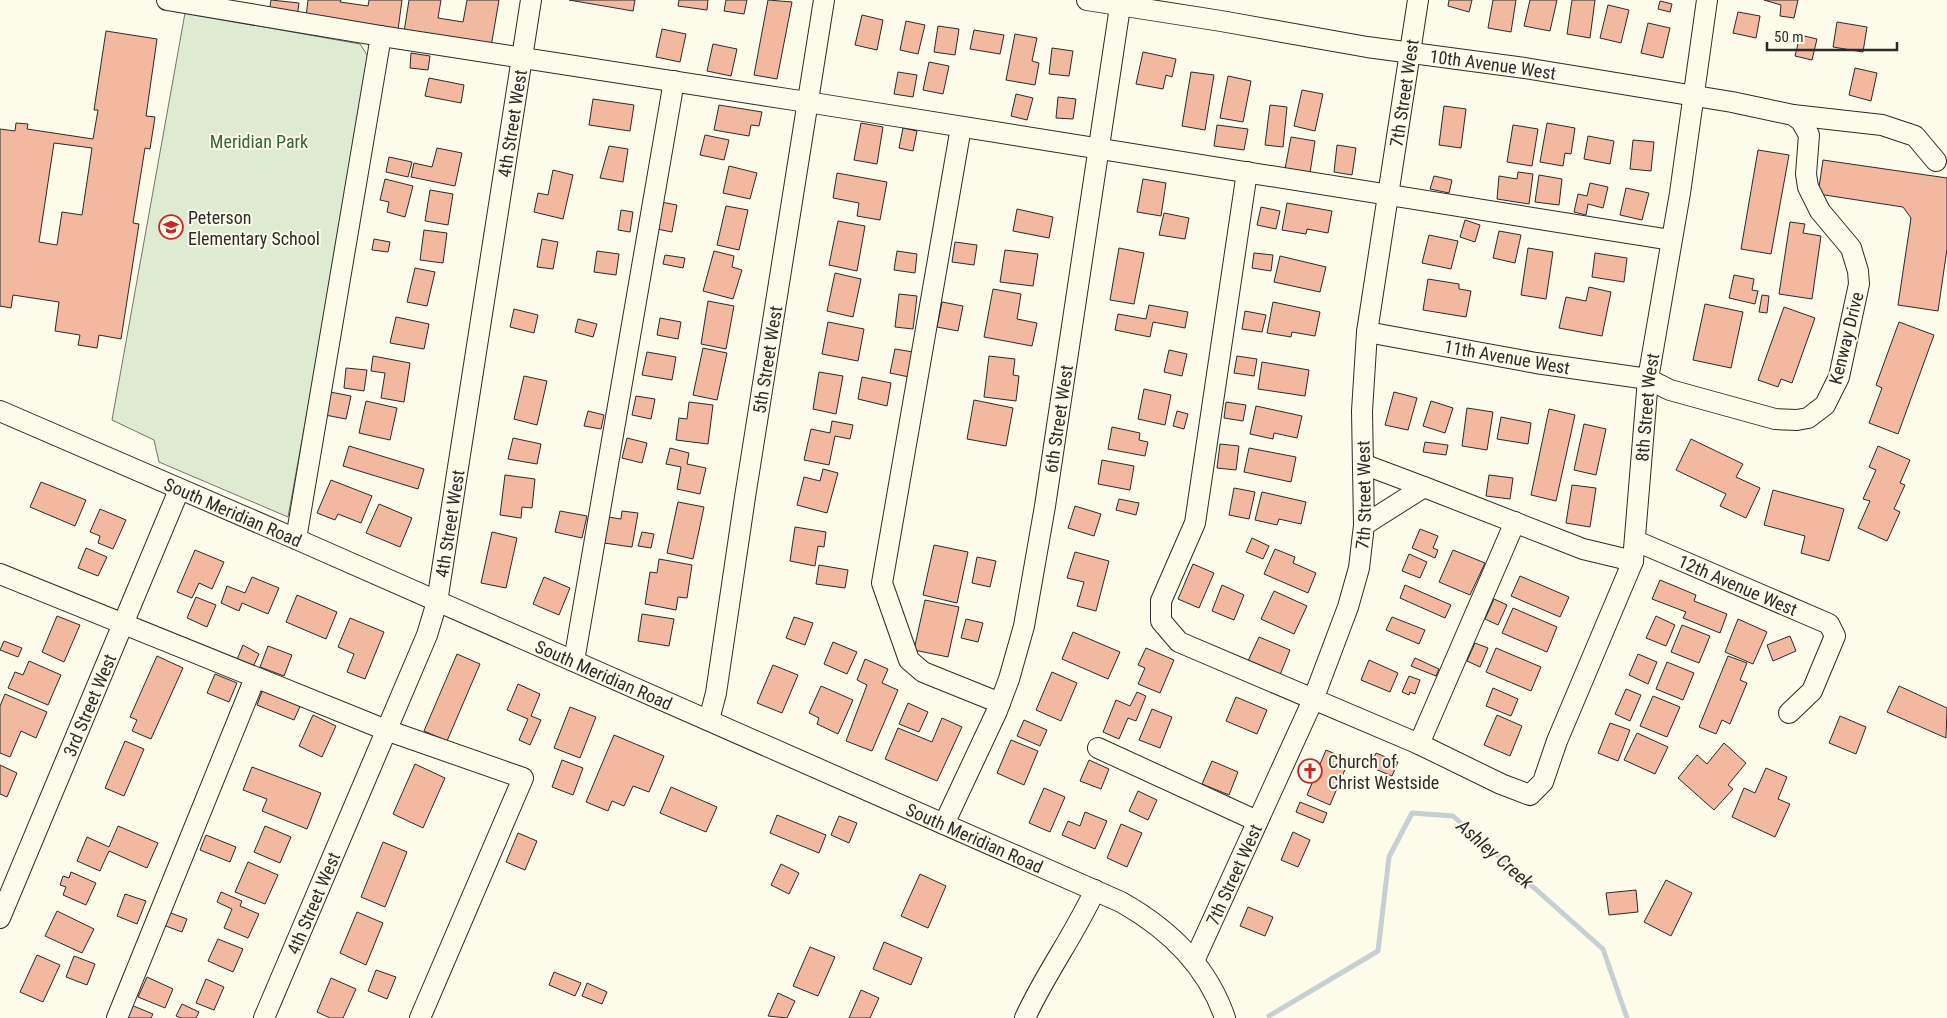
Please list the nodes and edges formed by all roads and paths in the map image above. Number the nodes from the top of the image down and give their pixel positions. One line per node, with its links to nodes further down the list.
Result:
1 (167, 0): 8 (street)
2 (531, 0): 11 (street, 4th Street West)
3 (824, 0): 14 (street, 5th Street West)
4 (1087, 0): 7 (street, 10th Avenue West)
5 (1418, 0): 10 (street, 7th Street West)
6 (1707, 0): 13 (street, 8th Street West)
7 (1121, 3): 10 (street, 10th Avenue West); 17 (street, 6th Street West)
8 (235, 6): 9 (street)
9 (381, 36): 11 (street); 30 (street)
10 (1409, 53): 13 (street, 10th Avenue West); 20 (street, 7th Street West)
11 (522, 58): 12 (street); 33 (street, 4th Street West)
12 (674, 81): 14 (street); 35 (street)
13 (1693, 96): 15 (street, 10th Avenue West); 21 (street, 8th Street West)
14 (807, 102): 16 (street); 40 (street, 5th Street West)
15 (1787, 113): 18 (street, 10th Avenue West); 23 (street, Kenway Drive)
16 (962, 127): 17 (street); 38 (street)
17 (1099, 149): 19 (street); 38 (street, 6th Street West)
18 (1936, 161)
19 (1247, 172): 20 (street); 37 (street)
20 (1388, 194): 21 (street); 22 (street, 7th Street West)
21 (1671, 240): 23 (street, 8th Street West)
22 (1367, 332): 23 (street, 11th Avenue West); 25 (street, 7th Street West)
23 (1648, 379): 31 (street, 8th Street West)
24 (0, 411): 27 (street, South Meridian Road)
25 (1363, 464): 26 (street, 12th Avenue West); 29 (street, 7th Street West)
26 (1424, 487): 28 (street, 12th Avenue West); 29 (street)
27 (179, 490): 30 (street, South Meridian Road); 34 (street, 3rd Street West)
28 (1514, 522): 31 (street, 12th Avenue West); 42 (street)
29 (1364, 525): 37 (street, 7th Street West)
30 (296, 539): 33 (street, South Meridian Road)
31 (1634, 551): 39 (street, 12th Avenue West); 42 (street, 8th Street West)
32 (0, 574): 34 (street)
33 (437, 602): 35 (street, South Meridian Road); 41 (street, 4th Street West)
34 (124, 622): 36 (street); 47 (street, 3rd Street West)
35 (574, 662): 40 (street, South Meridian Road)
36 (255, 678): 41 (street); 49 (street)
37 (1313, 700): 42 (street); 44 (street, 7th Street West)
38 (1000, 703): 45 (street, 6th Street West)
39 (1789, 713)
40 (709, 720): 45 (street, South Meridian Road)
41 (386, 730): 50 (street, 4th Street West); 51 (street)
42 (1419, 744)
43 (1098, 748): 44 (street)
44 (1257, 821): 48 (street, 7th Street West)
45 (944, 824): 46 (street, South Meridian Road)
46 (1096, 890): 48 (street, South Meridian Road); 52 (street)
47 (0, 918)
48 (1194, 961): 53 (street, South Meridian Road)
49 (118, 1018)
50 (264, 1018)
51 (420, 1018)
52 (1025, 1018)
53 (1225, 1018)

